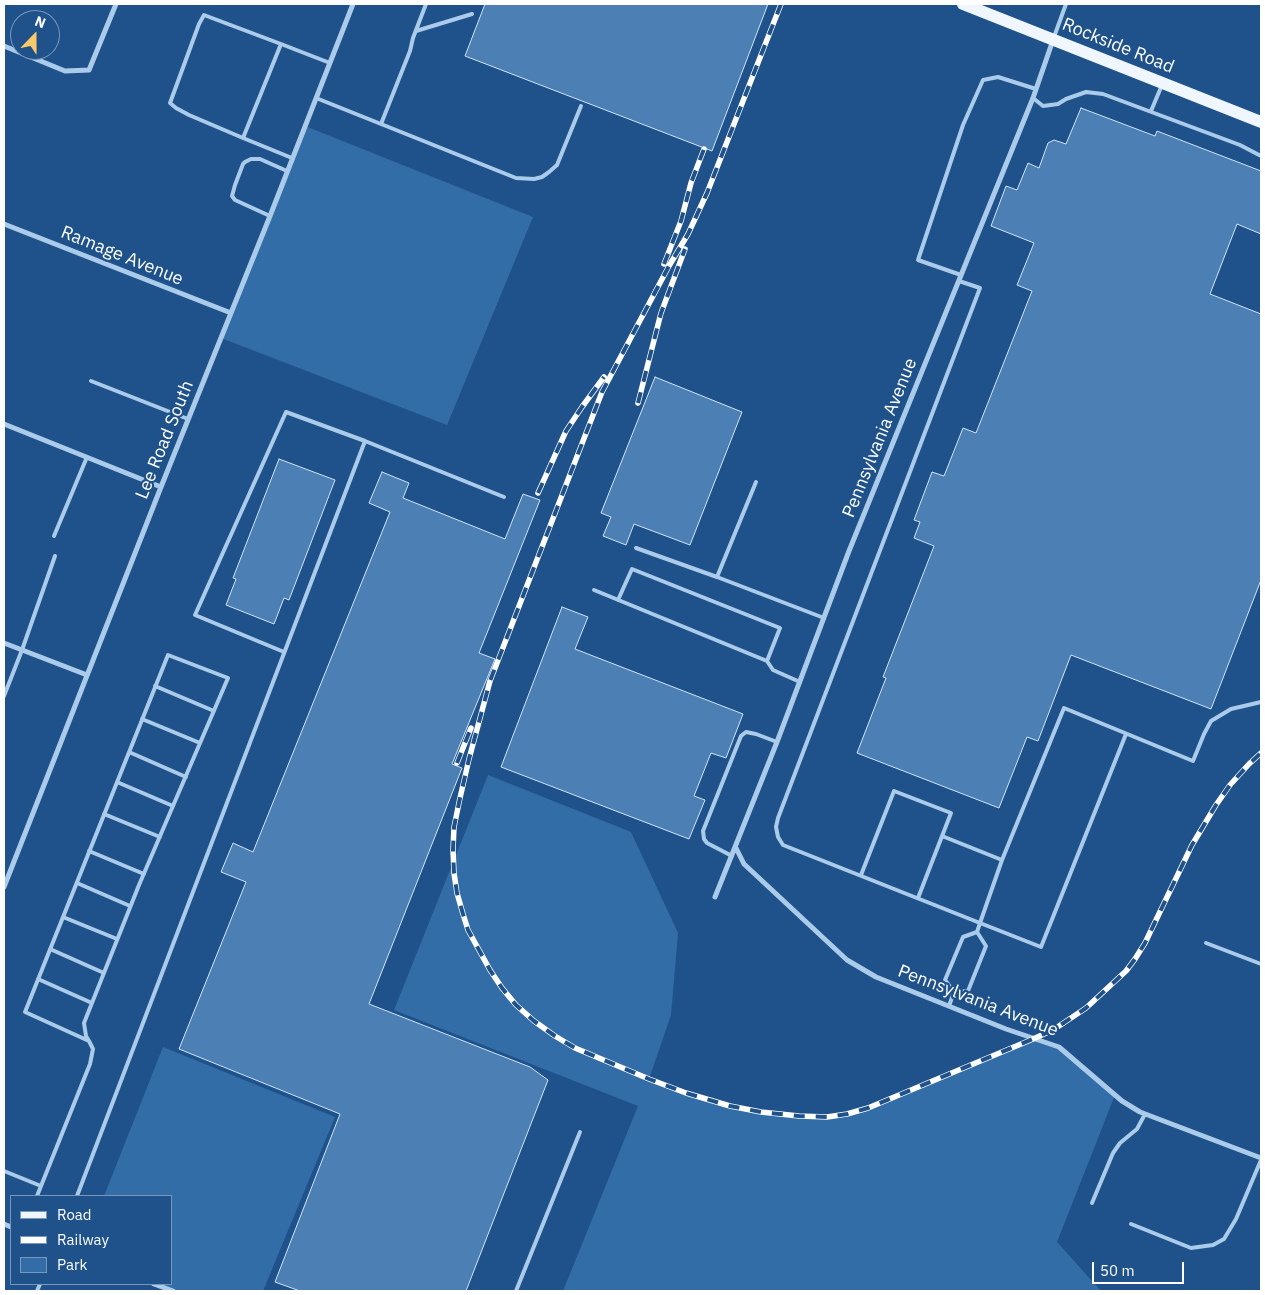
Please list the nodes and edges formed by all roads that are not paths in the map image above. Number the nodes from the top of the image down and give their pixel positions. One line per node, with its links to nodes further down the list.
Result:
1 (116, 4): 10 (street)
2 (353, 4): 11 (street, Lee Road South)
3 (426, 4): 7 (lane)
4 (963, 4): 8 (main road, Rockside Road)
5 (1066, 4): 8 (lane)
6 (472, 14): 7 (lane)
7 (416, 31): 19 (lane)
8 (1053, 39): 12 (main road, Rockside Road); 13 (street, Pennsylvania Avenue)
9 (280, 44): 11 (lane); 20 (lane); 20 (lane)
10 (4, 46)
11 (330, 63): 14 (street, Lee Road South)
12 (1163, 83): 17 (lane); 18 (main road, Rockside Road)
13 (1036, 89): 15 (street, Pennsylvania Avenue); 26 (lane)
14 (316, 98): 19 (lane); 22 (street, Lee Road South)
15 (1032, 98): 17 (lane); 26 (street, Pennsylvania Avenue)
16 (581, 106): 19 (lane)
17 (1151, 111): 21 (lane)
18 (1261, 122)
19 (381, 124)
20 (243, 138): 22 (lane)
21 (1261, 156)
22 (292, 158): 23 (street, Lee Road South)
23 (287, 171): 24 (street, Lee Road South); 24 (lane)
24 (270, 216): 27 (street, Lee Road South)
25 (4, 224): 27 (street, Ramage Avenue)
26 (960, 278): 42 (street, Pennsylvania Avenue); 69 (lane)
27 (231, 313): 29 (street, Lee Road South)
28 (91, 381): 29 (lane)
29 (188, 419): 34 (street, Lee Road South)
30 (4, 424): 32 (street)
31 (365, 441): 35 (lane); 45 (lane); 45 (lane)
32 (87, 457): 34 (street); 36 (lane)
33 (756, 482): 39 (lane)
34 (161, 487): 47 (street, Lee Road South)
35 (504, 497)
36 (54, 536)
37 (636, 548): 39 (lane)
38 (55, 556): 44 (lane)
39 (717, 577): 42 (lane)
40 (594, 590): 41 (lane)
41 (618, 600): 46 (lane); 46 (lane)
42 (824, 618): 48 (street, Pennsylvania Avenue)
43 (4, 643): 44 (street)
44 (22, 650): 47 (street); 50 (lane)
45 (284, 652): 95 (lane)
46 (767, 661): 48 (lane)
47 (87, 675): 70 (street, Lee Road South)
48 (800, 682): 55 (street, Pennsylvania Avenue)
49 (155, 686): 52 (lane); 52 (lane); 53 (lane)
50 (4, 696)
51 (1261, 702): 54 (lane)
52 (214, 711): 56 (lane)
53 (142, 719): 56 (lane); 57 (lane)
54 (1126, 734): 67 (lane); 77 (lane)
55 (777, 742): 64 (street, Pennsylvania Avenue); 66 (lane)
56 (200, 743): 58 (lane)
57 (129, 752): 58 (lane); 59 (lane)
58 (186, 777): 60 (lane)
59 (117, 782): 60 (lane); 61 (lane)
60 (173, 806): 63 (lane)
61 (104, 814): 63 (lane); 65 (lane)
62 (942, 836): 67 (lane); 69 (lane); 74 (lane)
63 (160, 837): 68 (lane)
64 (736, 848): 66 (street, Pennsylvania Avenue); 87 (street, Pennsylvania Avenue)
65 (89, 851): 68 (lane); 71 (lane)
66 (732, 856): 73 (street, Pennsylvania Avenue)
67 (1002, 860): 77 (lane)
68 (144, 874): 75 (lane)
69 (861, 875): 74 (lane)
70 (5, 880): 72 (street, Lee Road South)
71 (76, 883): 75 (lane); 76 (lane)
72 (4, 887)
73 (715, 897)
74 (918, 898): 77 (lane)
75 (130, 906): 79 (lane)
76 (63, 917): 79 (lane); 81 (lane)
77 (980, 923): 78 (lane)
78 (977, 932): 85 (lane); 85 (lane)
79 (117, 940): 83 (lane)
80 (1206, 943): 82 (lane)
81 (50, 949): 83 (lane); 84 (lane)
82 (1261, 964)
83 (104, 973): 86 (lane)
84 (38, 979): 86 (lane); 88 (lane)
85 (954, 992): 87 (lane)
86 (92, 1003): 88 (lane)
87 (949, 1006): 89 (street, Pennsylvania Avenue)
88 (89, 1041): 93 (lane)
89 (1145, 1114): 91 (street, Pennsylvania Avenue); 96 (lane)
90 (580, 1132): 100 (lane)
91 (1261, 1159): 97 (lane)
92 (4, 1171): 93 (lane)
93 (41, 1186): 94 (lane)
94 (37, 1195)
95 (77, 1195)
96 (1092, 1203)
97 (1131, 1224)
98 (157, 1285): 99 (street)
99 (173, 1291)
100 (516, 1291)

